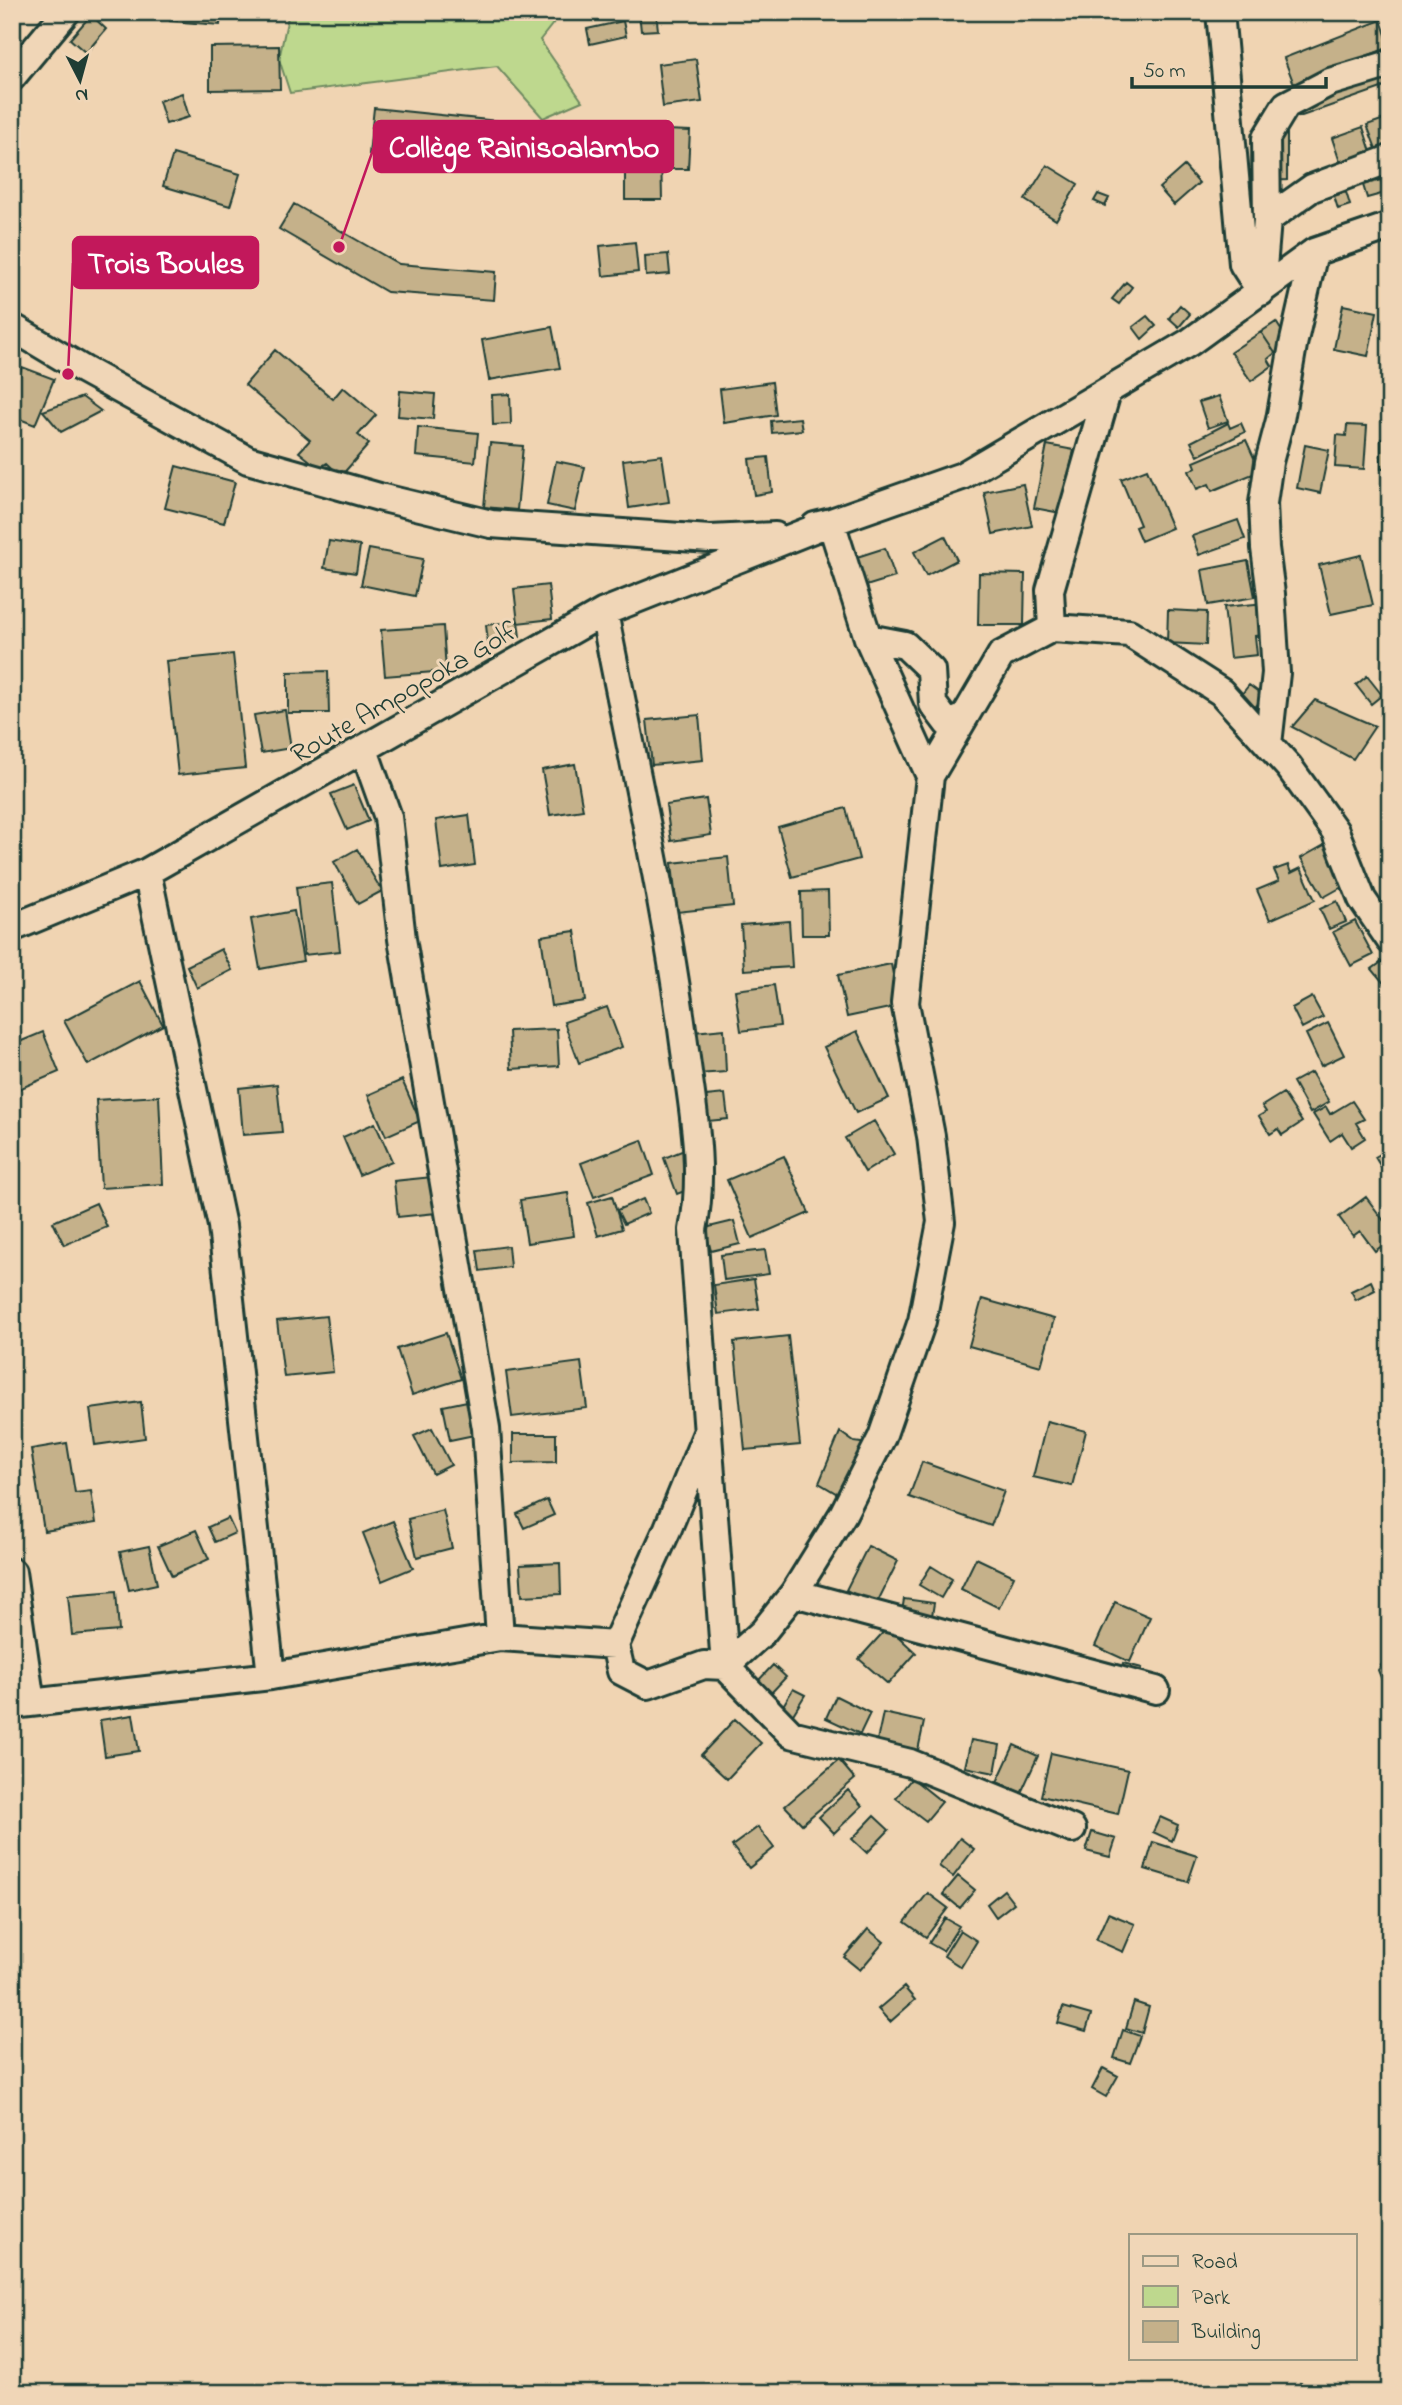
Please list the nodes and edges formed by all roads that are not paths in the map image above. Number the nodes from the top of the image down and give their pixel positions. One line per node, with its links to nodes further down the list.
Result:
1 (66, 12): 4 (street)
2 (1220, 12): 9 (street)
3 (1390, 64): 6 (street)
4 (12, 77)
5 (1390, 159): 6 (street)
6 (1267, 220): 9 (street)
7 (1390, 226): 8 (street)
8 (1314, 252): 9 (street); 17 (street)
9 (1261, 292): 11 (street)
10 (12, 327): 12 (street)
11 (1107, 392): 12 (street); 14 (street)
12 (831, 522): 13 (street, Route Ampopoka Golf); 15 (street)
13 (604, 612): 18 (street, Route Ampopoka Golf); 23 (street)
14 (1052, 628): 16 (street); 17 (street)
15 (868, 638): 16 (street); 19 (street)
16 (963, 718): 19 (street)
17 (1268, 744): 22 (street)
18 (364, 750): 20 (street, Route Ampopoka Golf); 26 (street)
19 (930, 776): 25 (street)
20 (147, 872): 21 (street, Route Ampopoka Golf); 29 (street)
21 (12, 928)
22 (1390, 940)
23 (707, 1433): 27 (street); 28 (street)
24 (12, 1572): 31 (street)
25 (794, 1593): 28 (street); 30 (street)
26 (500, 1637): 27 (street); 29 (street)
27 (615, 1646): 28 (street)
28 (725, 1666): 32 (street)
29 (271, 1676): 31 (street)
30 (1156, 1690)
31 (22, 1704)
32 (1072, 1829)

